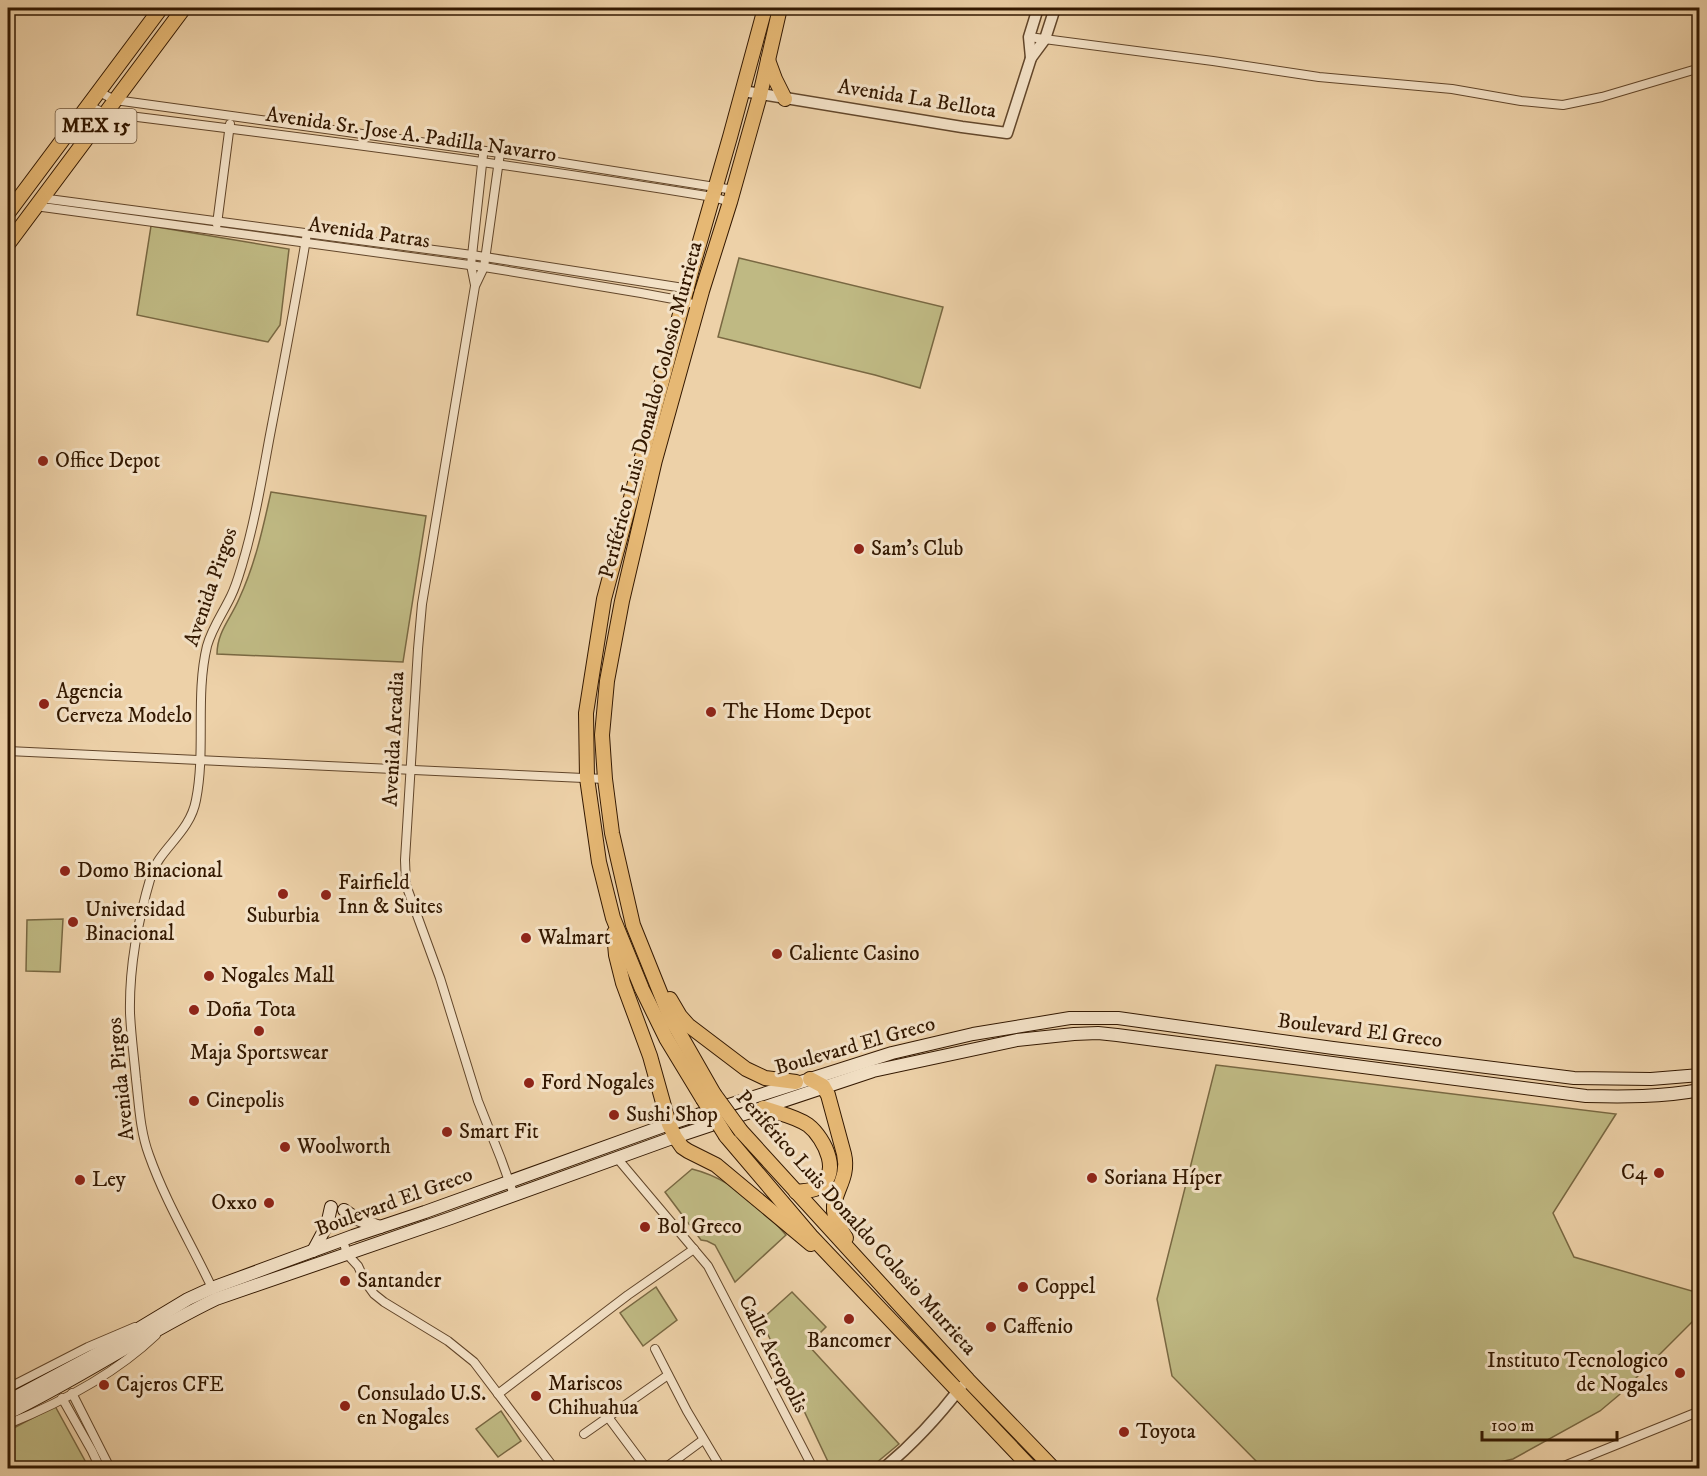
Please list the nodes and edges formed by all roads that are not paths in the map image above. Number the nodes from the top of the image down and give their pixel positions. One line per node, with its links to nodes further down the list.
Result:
1 (161, 8): 12 (main road, MEX 15)
2 (184, 8): 16 (main road, MEX 15)
3 (765, 8): 13 (main road, Periférico Luis Donaldo Colosio Murrieta)
4 (780, 8): 9 (main road, Periférico Luis Donaldo Colosio Murrieta)
5 (1038, 8): 7 (street)
6 (1055, 8): 8 (street)
7 (1029, 37): 8 (street); 10 (street)
8 (1045, 39): 10 (street); 11 (street)
9 (768, 58): 14 (main road, Periférico Luis Donaldo Colosio Murrieta); 15 (main road)
10 (1032, 58): 15 (street, Avenida La Bellota)
11 (1700, 68)
12 (97, 91): 16 (street, Avenida Sr. Jose A. Padilla Navarro); 17 (main road, MEX 15)
13 (743, 91): 14 (street, Avenida La Bellota); 27 (main road, Periférico Luis Donaldo Colosio Murrieta)
14 (760, 95): 15 (street, Avenida La Bellota); 28 (main road, Periférico Luis Donaldo Colosio Murrieta)
15 (785, 99)
16 (115, 100): 18 (main road, MEX 15); 19 (street, Avenida Sr. Jose A. Padilla Navarro)
17 (86, 105): 18 (street, Avenida Sr. Jose A. Padilla Navarro); 30 (main road, MEX 15)
18 (105, 113): 20 (street, Avenida Sr. Jose A. Padilla Navarro); 29 (main road, MEX 15)
19 (231, 116): 20 (street); 21 (street, Avenida Sr. Jose A. Padilla Navarro)
20 (230, 129): 23 (street, Avenida Sr. Jose A. Padilla Navarro); 31 (street)
21 (483, 151): 22 (street, Avenida Sr. Jose A. Padilla Navarro); 23 (street, Avenida Arcadia)
22 (500, 153): 24 (street, Avenida Arcadia); 25 (street, Avenida Sr. Jose A. Padilla Navarro)
23 (482, 161): 24 (street, Avenida Sr. Jose A. Padilla Navarro); 36 (street, Avenida Arcadia)
24 (498, 163): 26 (street, Avenida Sr. Jose A. Padilla Navarro); 37 (street, Avenida Arcadia)
25 (644, 176): 26 (street); 27 (street, Avenida Sr. Jose A. Padilla Navarro)
26 (642, 185): 27 (street, Avenida Sr. Jose A. Padilla Navarro)
27 (715, 192): 28 (street, Avenida Sr. Jose A. Padilla Navarro); 40 (main road, Periférico Luis Donaldo Colosio Murrieta)
28 (732, 196): 39 (main road, Periférico Luis Donaldo Colosio Murrieta)
29 (38, 202): 31 (street, Avenida Patras); 32 (street, Avenida Patras); 35 (main road, MEX 15)
30 (8, 213)
31 (218, 220): 32 (street); 33 (street, Avenida Patras)
32 (216, 231): 34 (street, Avenida Patras)
33 (307, 233): 34 (street, Avenida Pirgos); 36 (street, Avenida Patras)
34 (306, 243): 36 (street, Avenida Patras); 43 (street, Avenida Pirgos)
35 (8, 244)
36 (472, 260): 37 (street, Avenida Patras); 38 (street, Avenida Arcadia)
37 (484, 262): 38 (street, Avenida Arcadia); 40 (street, Avenida Patras)
38 (475, 286): 44 (street, Avenida Arcadia)
39 (702, 291): 40 (street, Avenida Patras); 41 (main road, Periférico Luis Donaldo Colosio Murrieta)
40 (685, 295): 41 (street, Avenida Patras); 45 (main road, Periférico Luis Donaldo Colosio Murrieta)
41 (698, 306): 46 (main road, Periférico Luis Donaldo Colosio Murrieta)
42 (8, 751): 43 (street)
43 (200, 760): 44 (street); 72 (street, Avenida Pirgos)
44 (411, 770): 45 (street); 60 (street, Avenida Arcadia)
45 (587, 778): 46 (street); 47 (main road, Periférico Luis Donaldo Colosio Murrieta)
46 (604, 778): 48 (main road, Periférico Luis Donaldo Colosio Murrieta)
47 (613, 918): 55 (main road, Periférico Luis Donaldo Colosio Murrieta); 57 (main road)
48 (648, 961): 52 (main road); 55 (main road, Periférico Luis Donaldo Colosio Murrieta)
49 (1333, 1048): 50 (main road); 51 (main road, Boulevard El Greco); 52 (main road, Boulevard El Greco)
50 (1330, 1062): 53 (main road, Boulevard El Greco); 54 (main road, Boulevard El Greco)
51 (1700, 1075)
52 (803, 1080): 53 (main road); 57 (main road, Boulevard El Greco)
53 (823, 1086): 56 (main road, Boulevard El Greco); 71 (main road)
54 (1700, 1090)
55 (708, 1096): 61 (main road, Periférico Luis Donaldo Colosio Murrieta, bridge); 69 (main road, Periférico Luis Donaldo Colosio Murrieta, bridge)
56 (763, 1108): 58 (main road, Boulevard El Greco); 61 (main road)
57 (669, 1124): 58 (main road); 60 (main road, Boulevard El Greco)
58 (675, 1137): 59 (main road, Boulevard El Greco); 69 (main road)
59 (617, 1158): 62 (main road, Boulevard El Greco); 67 (street, Calle Acropolis)
60 (510, 1181): 62 (street, Avenida Arcadia); 65 (main road, Boulevard El Greco)
61 (796, 1192): 71 (main road, Periférico Luis Donaldo Colosio Murrieta)
62 (514, 1195): 70 (main road, Boulevard El Greco)
63 (331, 1207): 68 (main road)
64 (344, 1210): 65 (main road)
65 (380, 1227): 66 (main road, Boulevard El Greco)
66 (348, 1238): 68 (main road, Boulevard El Greco); 70 (street)
67 (694, 1249): 80 (street); 95 (street, Calle Acropolis)
68 (313, 1251): 72 (main road, Boulevard El Greco)
69 (826, 1251): 77 (main road, Periférico Luis Donaldo Colosio Murrieta)
70 (352, 1252): 72 (main road, Boulevard El Greco); 80 (street)
71 (859, 1261): 77 (main road, Periférico Luis Donaldo Colosio Murrieta)
72 (214, 1294): 73 (main road, Boulevard El Greco)
73 (160, 1322): 75 (main road, Boulevard El Greco); 78 (street); 79 (street)
74 (655, 1349): 76 (street)
75 (103, 1356): 82 (main road, Boulevard El Greco); 84 (main road, Boulevard El Greco)
76 (668, 1375): 85 (street); 88 (street)
77 (963, 1386): 96 (street); 97 (main road, Periférico Luis Donaldo Colosio Murrieta); 98 (main road, Periférico Luis Donaldo Colosio Murrieta)
78 (8, 1388)
79 (72, 1393): 81 (street); 90 (street)
80 (498, 1394): 91 (street)
81 (62, 1398): 86 (street); 89 (street)
82 (8, 1401)
83 (1700, 1411): 99 (street)
84 (8, 1413)
85 (608, 1417): 87 (street); 92 (street)
86 (8, 1424)
87 (584, 1434)
88 (704, 1440): 93 (street); 94 (street)
89 (100, 1468)
90 (110, 1468)
91 (554, 1468)
92 (646, 1468)
93 (665, 1468)
94 (721, 1468)
95 (813, 1468)
96 (884, 1468)
97 (1031, 1468)
98 (1053, 1468)
99 (1559, 1468)

